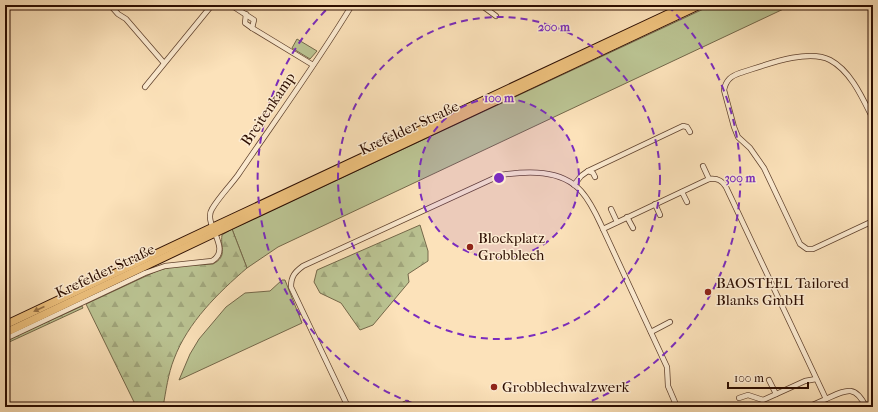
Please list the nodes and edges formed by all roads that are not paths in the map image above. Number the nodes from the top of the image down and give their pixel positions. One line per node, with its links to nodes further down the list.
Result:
1 (110, 5): 12 (street)
2 (212, 5): 12 (street)
3 (231, 5): 9 (street)
4 (344, 5): 8 (street)
5 (481, 5): 10 (street)
6 (687, 5): 32 (main road, Krefelder Straße)
7 (700, 5): 32 (main road, Krefelder Straße)
8 (351, 7): 13 (street, Breitenkamp)
9 (246, 14): 11 (street); 11 (street)
10 (496, 16)
11 (252, 28): 13 (street)
12 (164, 63): 14 (street)
13 (313, 65): 32 (street, Breitenkamp)
14 (145, 87)
15 (873, 119): 28 (street)
16 (690, 132): 18 (street)
17 (703, 166): 20 (street)
18 (588, 171): 19 (street); 21 (street)
19 (595, 177)
20 (709, 179): 22 (street); 38 (street)
21 (574, 185): 31 (street); 43 (street)
22 (682, 192): 23 (street); 24 (street)
23 (687, 202)
24 (655, 204): 26 (street); 27 (street)
25 (611, 209): 29 (street)
26 (660, 215)
27 (627, 217): 29 (street); 30 (street)
28 (873, 221)
29 (617, 222): 31 (street)
30 (632, 228)
31 (603, 229): 36 (street)
32 (214, 230): 34 (main road, Krefelder Straße, one-way to 34); 35 (main road, Krefelder Straße); 37 (street, Breitenkamp)
33 (670, 322): 36 (street)
34 (5, 325)
35 (5, 332)
36 (651, 332): 46 (street)
37 (5, 339)
38 (816, 379): 40 (street); 42 (street)
39 (770, 380): 40 (street)
40 (776, 394): 41 (street)
41 (739, 398)
42 (826, 399): 47 (street); 48 (street)
43 (348, 407)
44 (399, 407): 45 (street)
45 (409, 407)
46 (677, 407)
47 (808, 407)
48 (866, 407)

